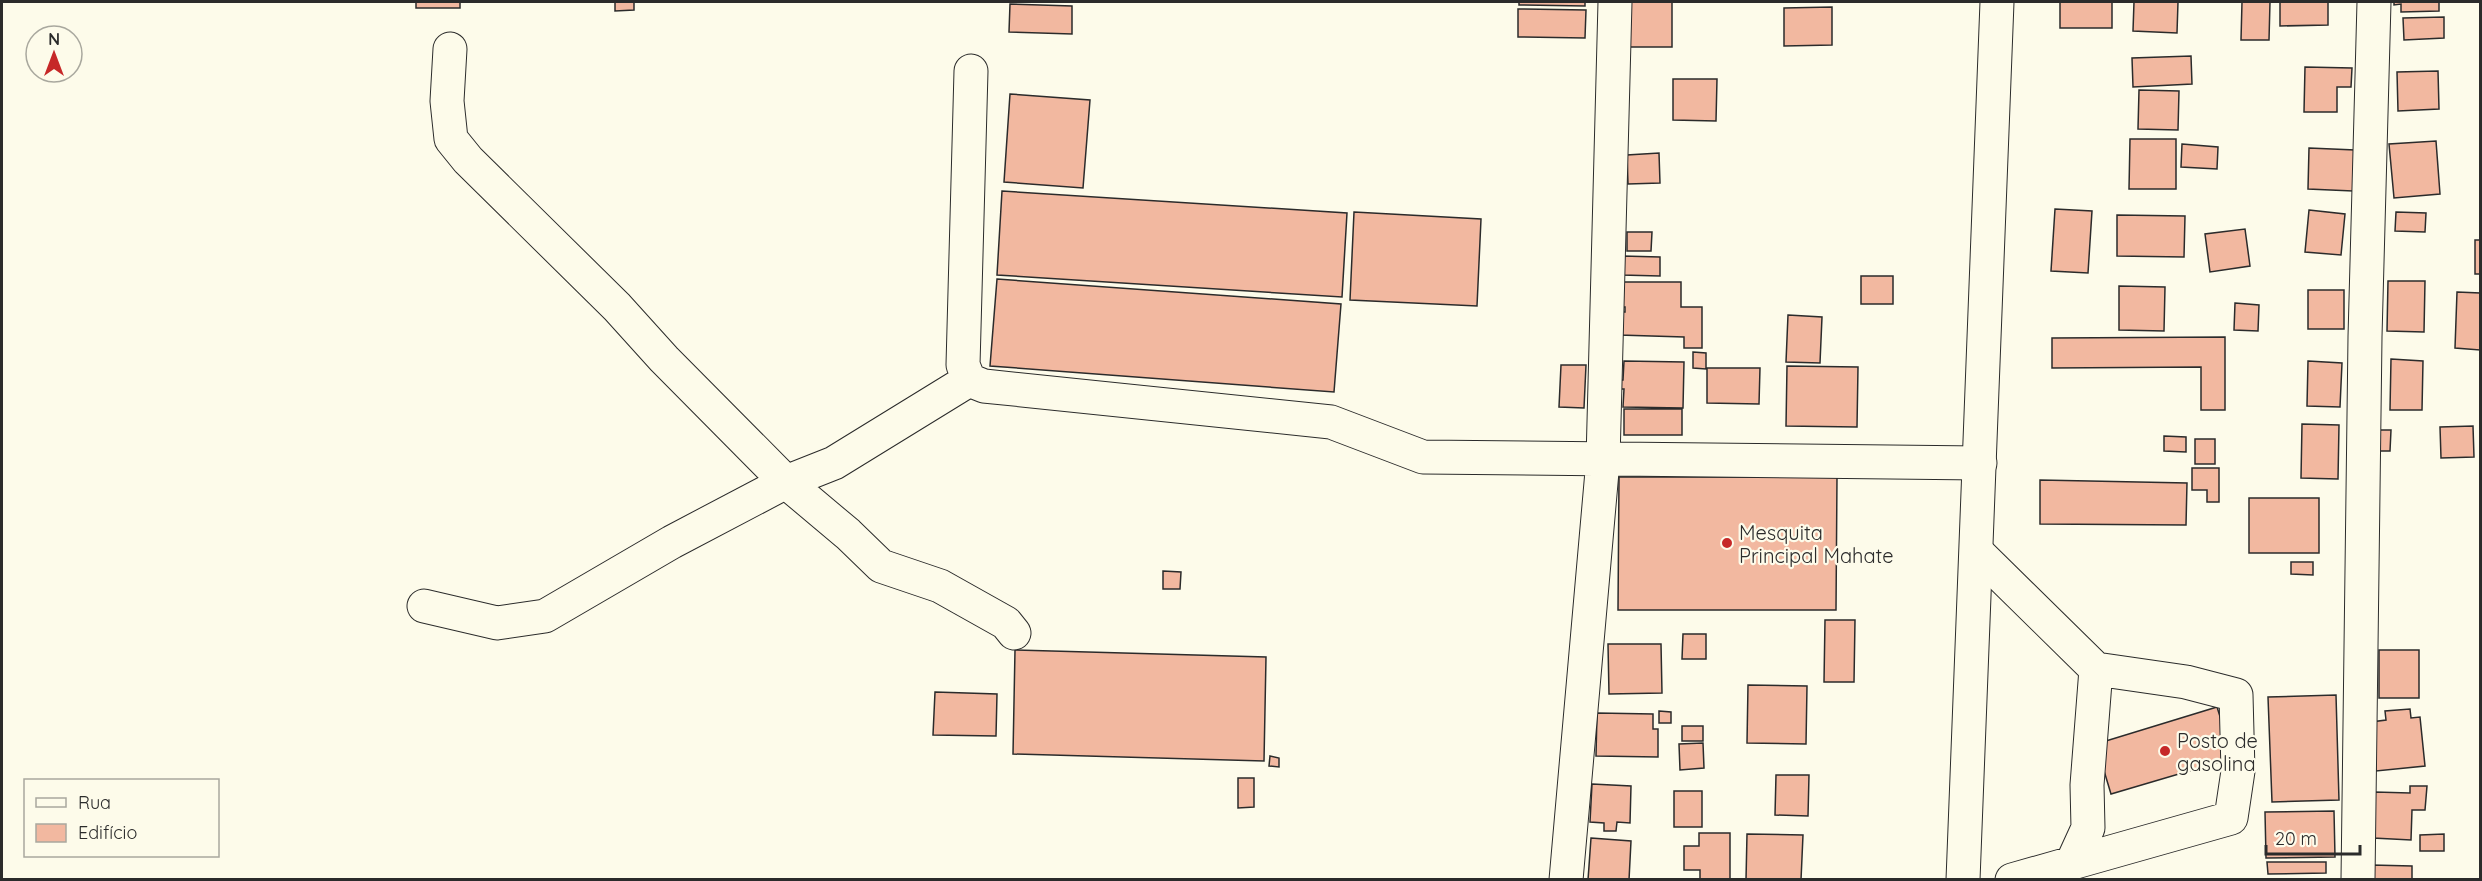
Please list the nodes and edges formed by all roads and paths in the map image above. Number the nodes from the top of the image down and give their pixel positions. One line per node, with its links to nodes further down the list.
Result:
1 (1615, 2): 7 (main road)
2 (1997, 2): 8 (main road)
3 (2374, 2): 18 (main road)
4 (450, 49): 9 (main road)
5 (971, 71): 6 (main road)
6 (969, 381): 7 (main road); 9 (main road)
7 (1603, 460): 8 (main road); 15 (main road)
8 (1980, 463): 10 (main road)
9 (786, 482): 11 (main road); 12 (main road)
10 (1977, 552): 13 (main road); 16 (main road)
11 (423, 606)
12 (1014, 633)
13 (2096, 669): 14 (main road); 14 (main road)
14 (2072, 863): 17 (main road)
15 (1566, 879)
16 (1963, 879)
17 (2012, 879)
18 (2358, 879)

